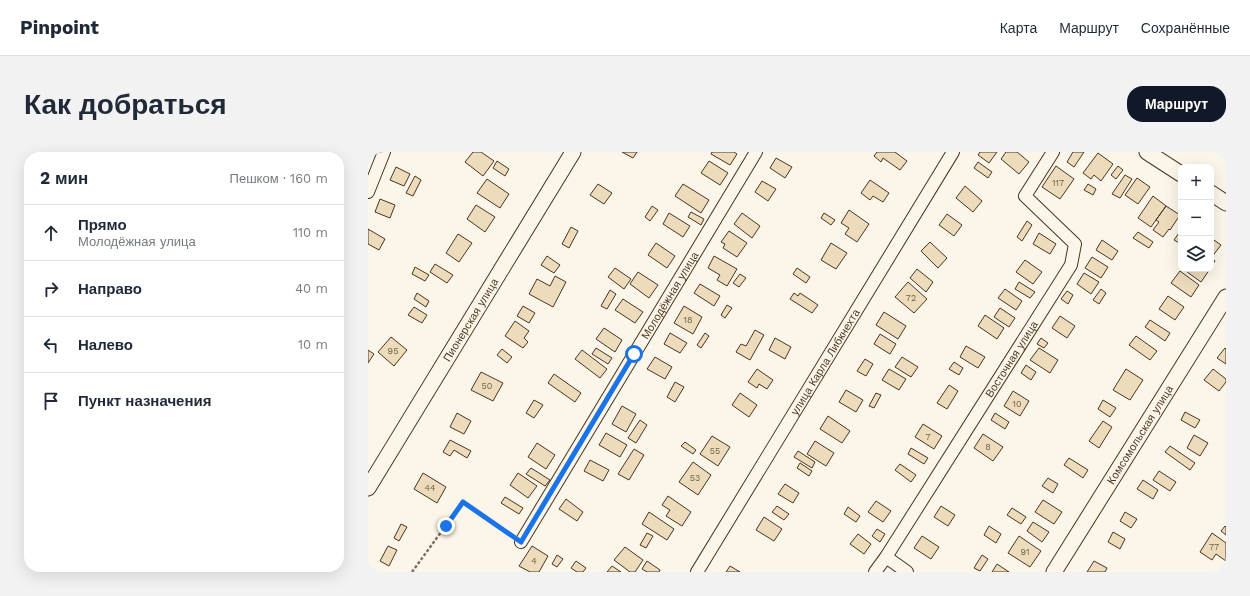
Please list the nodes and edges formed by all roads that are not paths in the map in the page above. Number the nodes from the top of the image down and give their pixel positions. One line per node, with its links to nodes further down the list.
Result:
1 (384, 152): 8 (street)
2 (573, 152): 12 (street, Пионерская улица)
3 (756, 152): 13 (street, Молодёжная улица)
4 (953, 152): 15 (street, улица Карла Либкнехта)
5 (1053, 152): 14 (street, Восточная улица)
6 (1147, 152): 7 (street)
7 (1178, 172)
8 (368, 192)
9 (1214, 195): 10 (street)
10 (1226, 203)
11 (1226, 297): 18 (street, Комсомольская улица)
12 (368, 488)
13 (521, 542)
14 (886, 557): 16 (street, Восточная улица); 17 (street)
15 (697, 572)
16 (875, 572)
17 (908, 572)
18 (1054, 572)

